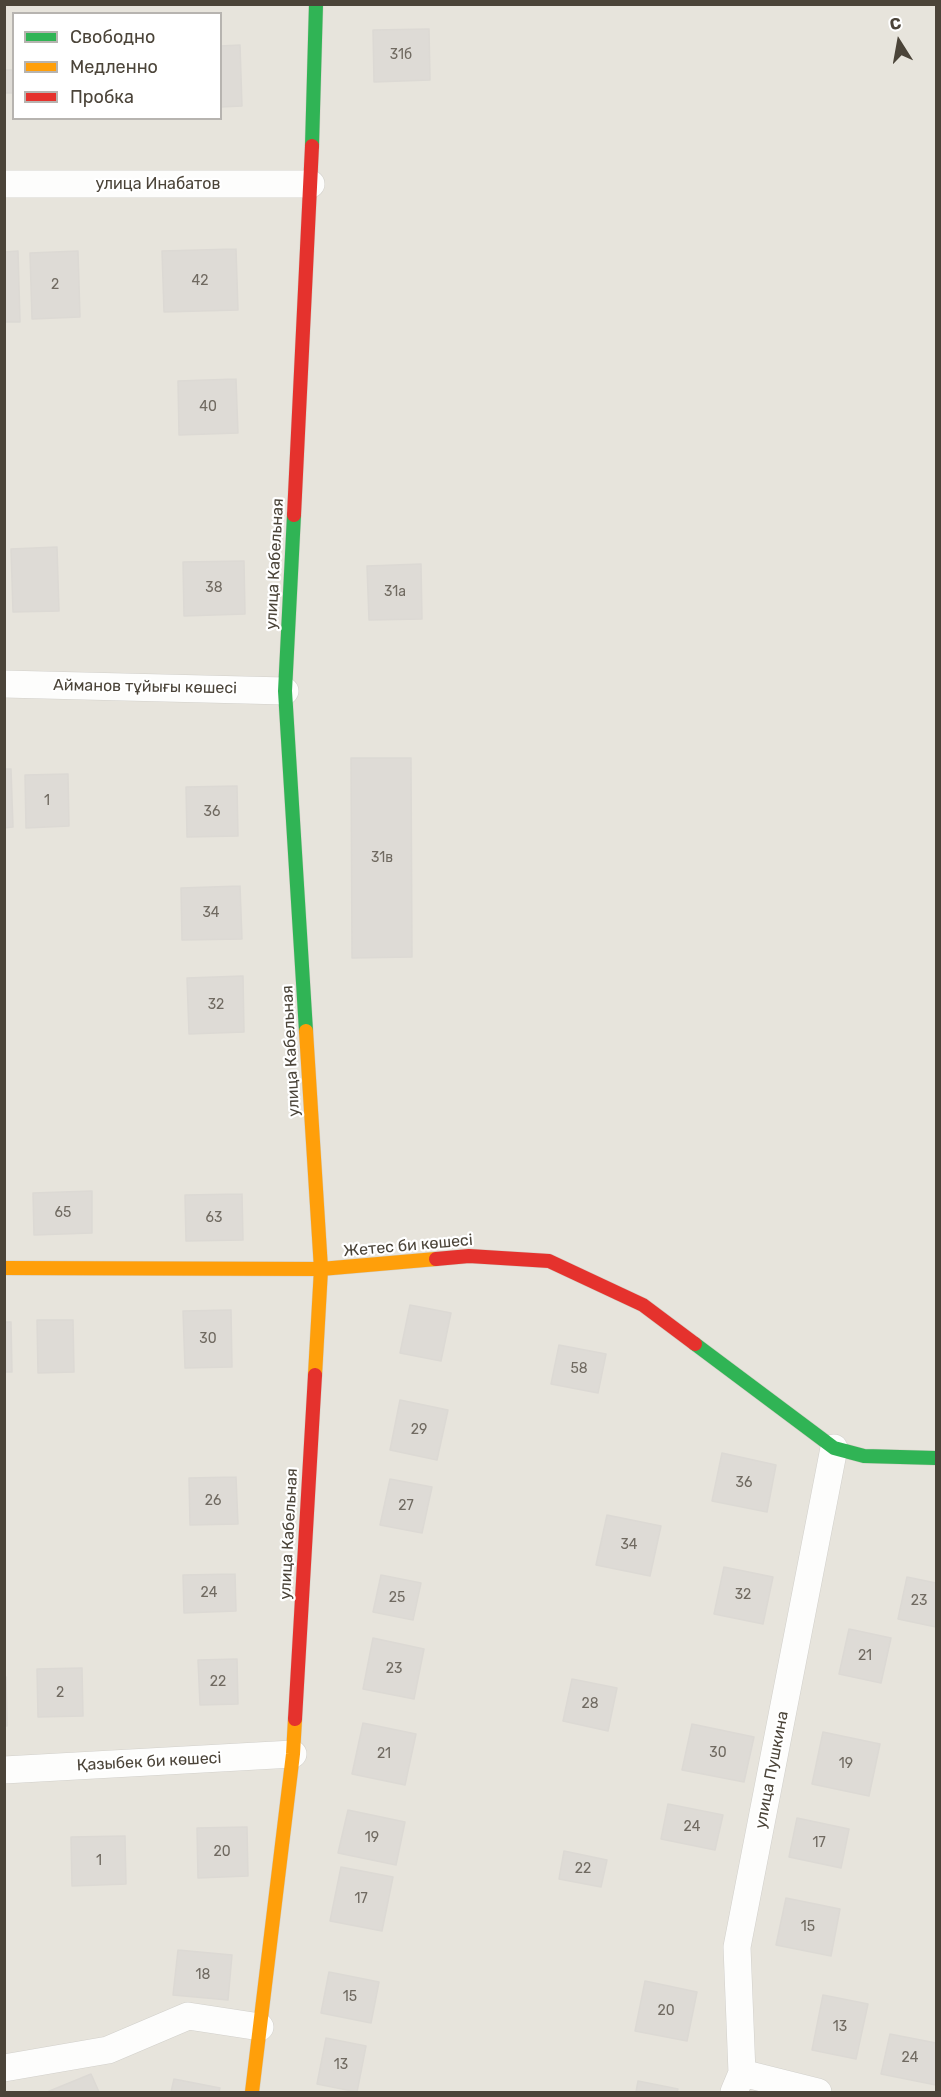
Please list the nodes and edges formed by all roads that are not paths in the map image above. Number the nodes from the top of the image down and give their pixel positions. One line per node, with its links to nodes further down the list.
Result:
1 (316, 4): 3 (street, улица Кабельная)
2 (4, 184): 3 (street, улица Инабатов)
3 (311, 184): 5 (street, улица Кабельная)
4 (4, 684): 5 (street, Айманов тұйығы көшесі)
5 (285, 691): 7 (street, улица Кабельная)
6 (4, 1268): 7 (street, Жетес би көшесі)
7 (321, 1269): 8 (street, Жетес би көшесі); 10 (street, улица Кабельная)
8 (834, 1448): 9 (street, Жетес би көшесі); 14 (street, улица Пушкина)
9 (936, 1458)
10 (294, 1754): 11 (street, Қазыбек би көшесі); 12 (street, улица Кабельная)
11 (4, 1770)
12 (260, 2028): 13 (street); 15 (street, улица Кабельная)
13 (4, 2068)
14 (738, 2083): 16 (street)
15 (252, 2092)
16 (818, 2092)

